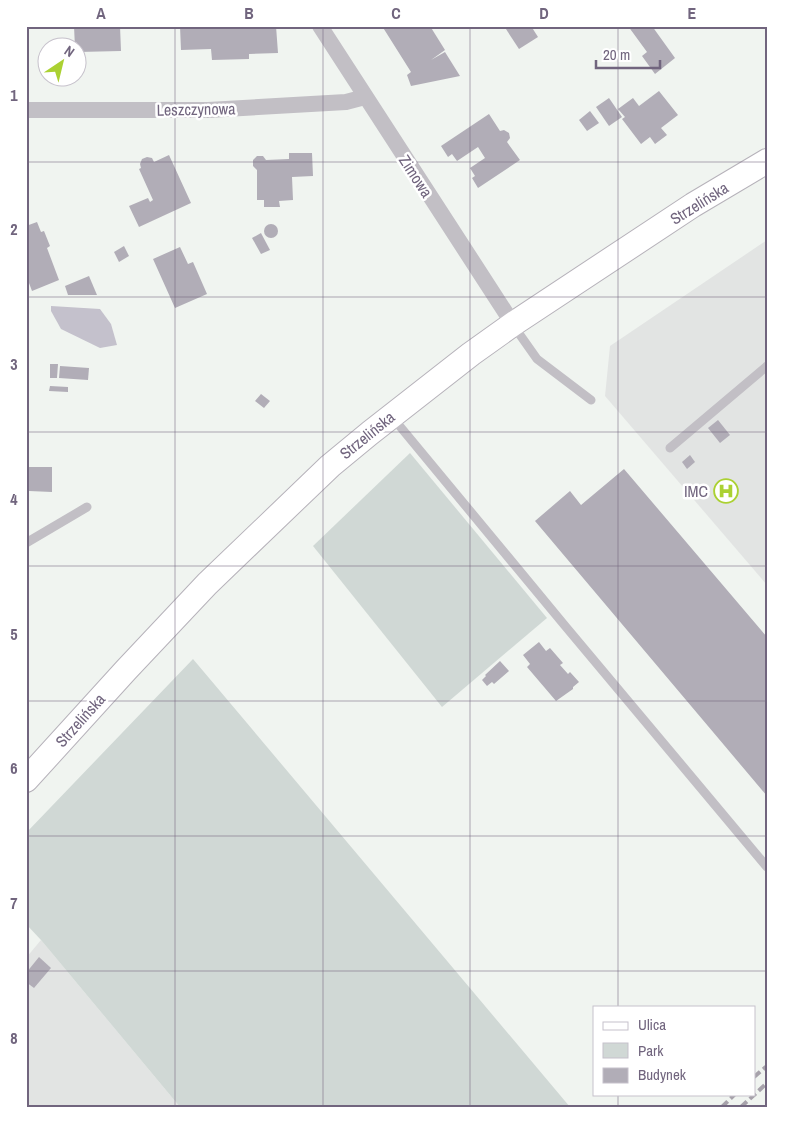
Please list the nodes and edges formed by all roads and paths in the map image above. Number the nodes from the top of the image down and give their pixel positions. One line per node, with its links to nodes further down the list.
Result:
1 (320, 26): 2 (street, Zimowa)
2 (365, 97): 3 (street, Leszczynowa); 5 (street, Zimowa)
3 (26, 110)
4 (767, 161): 5 (main road, Strzelińska)
5 (513, 324): 7 (lane); 8 (main road, Strzelińska)
6 (767, 366): 9 (lane)
7 (591, 400)
8 (391, 416): 12 (main road, Strzelińska); 13 (lane)
9 (670, 448)
10 (87, 507): 11 (lane)
11 (26, 543)
12 (26, 780)
13 (767, 867)

